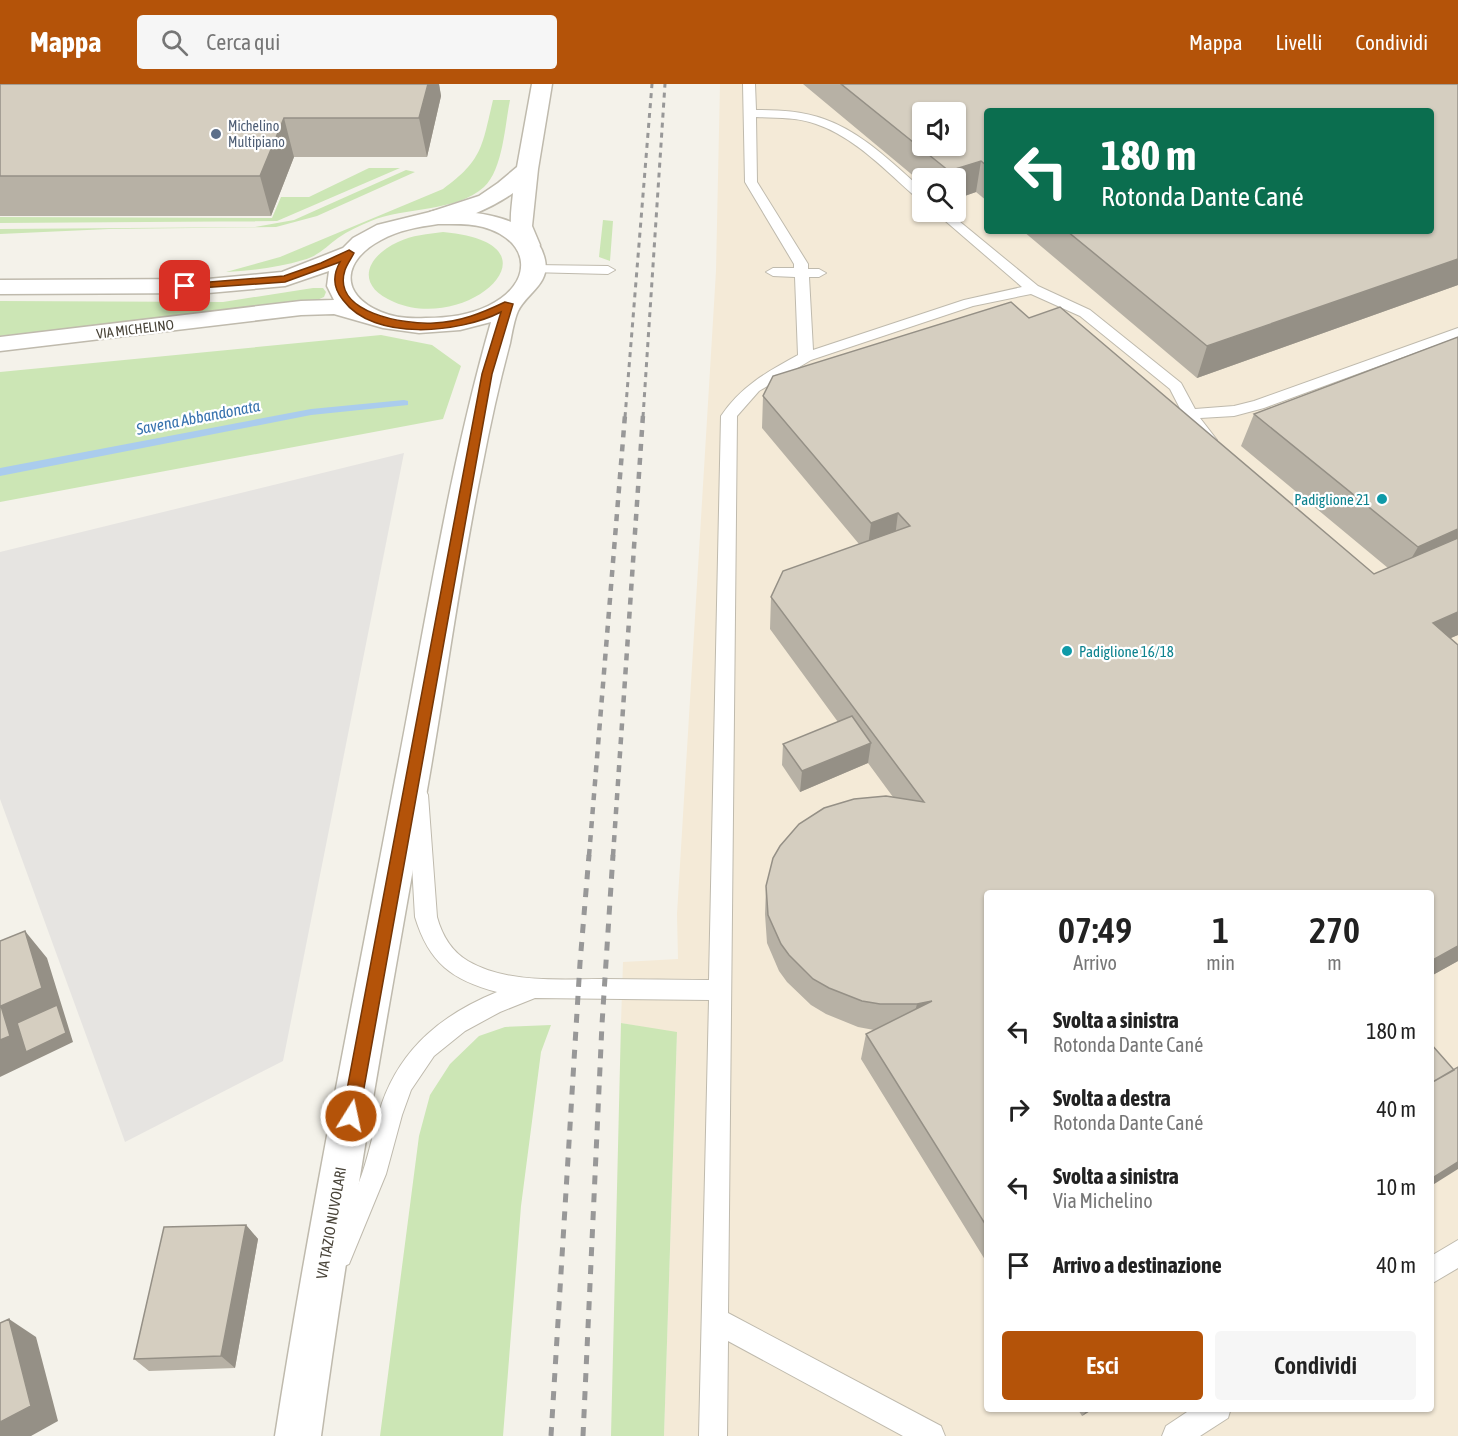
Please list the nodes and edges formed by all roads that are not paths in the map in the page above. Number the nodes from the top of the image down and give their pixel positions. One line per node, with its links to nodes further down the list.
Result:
1 (542, 84): 4 (street)
2 (749, 84): 3 (lane)
3 (750, 113): 5 (lane); 13 (lane)
4 (527, 169): 6 (street); 8 (street)
5 (912, 186)
6 (438, 217): 8 (street); 9 (street)
7 (953, 222): 16 (lane)
8 (528, 245): 10 (street)
9 (349, 253): 15 (street); 18 (street)
10 (534, 269): 11 (lane); 17 (street)
11 (608, 270)
12 (773, 272): 13 (lane)
13 (801, 273): 14 (lane); 23 (lane)
14 (819, 273)
15 (0, 287)
16 (1033, 289): 23 (lane); 24 (lane)
17 (508, 304): 19 (street); 22 (street, VIA TAZIO NUVOLARI)
18 (376, 319): 19 (street); 21 (street, VIA MICHELINO)
19 (407, 326): 22 (street)
20 (1458, 332): 24 (lane)
21 (0, 344)
22 (476, 357): 26 (street, VIA TAZIO NUVOLARI)
23 (806, 357): 28 (lane)
24 (1191, 414): 25 (lane)
25 (1222, 451)
26 (414, 767): 27 (lane); 31 (street, VIA TAZIO NUVOLARI)
27 (533, 989): 28 (lane); 31 (lane)
28 (719, 990): 32 (lane)
29 (1458, 1253): 30 (lane)
30 (1434, 1269)
31 (317, 1302): 34 (street, VIA TAZIO NUVOLARI)
32 (716, 1321): 35 (lane); 36 (lane)
33 (1212, 1412): 37 (lane)
34 (298, 1436)
35 (713, 1436)
36 (931, 1436)
37 (1176, 1436)

